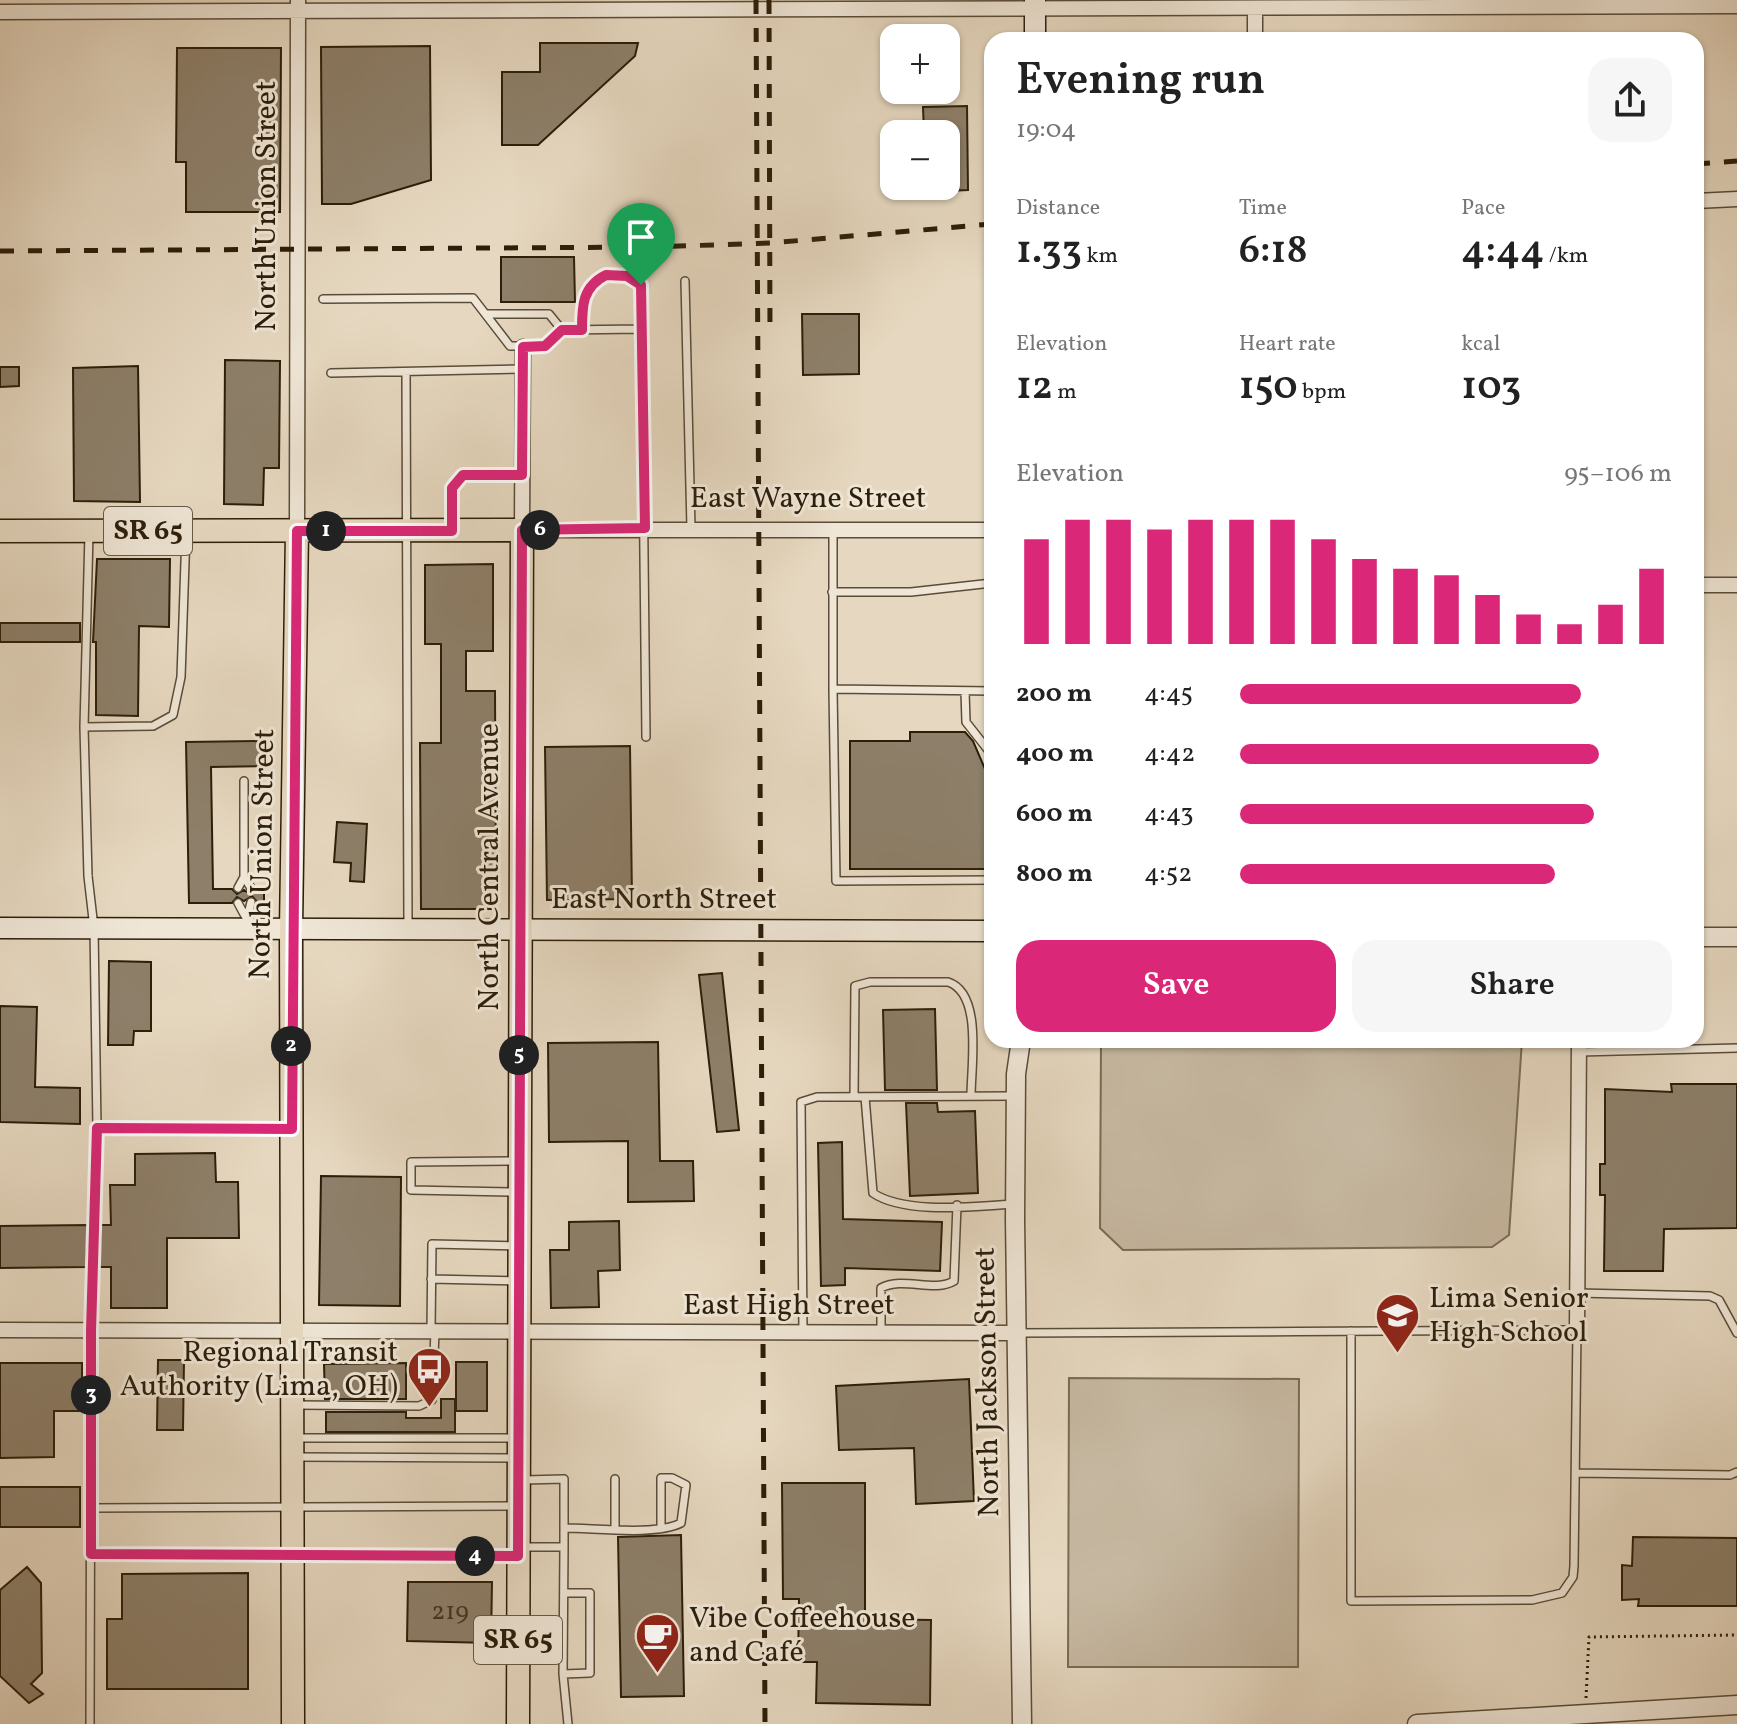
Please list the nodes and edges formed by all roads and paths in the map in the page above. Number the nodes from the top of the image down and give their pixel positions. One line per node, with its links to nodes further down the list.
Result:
1 (1497, 3): 3 (street); 7 (street)
2 (1035, 4): 4 (street); 8 (street); 10 (main road)
3 (1340, 4): 8 (street)
4 (506, 5): 6 (street)
5 (89, 6): 6 (street); 9 (street)
6 (298, 6): 33 (street, North Union Street)
7 (1737, 6)
8 (1255, 8): 11 (street)
9 (0, 12)
10 (1035, 32)
11 (1255, 32)
12 (1737, 199): 13 (street)
13 (1704, 201)
14 (685, 281): 26 (lane)
15 (323, 299): 16 (lane)
16 (488, 314): 18 (lane); 20 (lane)
17 (642, 329): 19 (lane); 19 (lane); 25 (lane)
18 (562, 330): 19 (lane); 20 (lane)
19 (582, 330)
20 (523, 347): 21 (street, North Central Avenue)
21 (523, 369): 22 (lane); 24 (street, North Central Avenue)
22 (406, 372): 23 (lane); 34 (lane)
23 (331, 373)
24 (522, 475): 28 (street, North Central Avenue); 35 (lane)
25 (645, 528): 26 (street, East Wayne Street); 28 (street, East Wayne Street); 44 (lane)
26 (691, 528): 27 (street, East Wayne Street)
27 (833, 529): 29 (street, East Wayne Street); 39 (lane)
28 (522, 530): 35 (main road, East Wayne Street / SR 65); 58 (main road, North Central Avenue / SR 65)
29 (984, 530)
30 (0, 531): 31 (main road, East Wayne Street / SR 65)
31 (89, 531): 32 (main road, East Wayne Street / SR 65); 43 (lane)
32 (186, 531): 33 (main road, East Wayne Street / SR 65); 43 (lane)
33 (297, 531): 34 (main road, East Wayne Street / SR 65); 56 (main road, North Union Street)
34 (407, 531): 35 (main road, East Wayne Street / SR 65); 57 (lane)
35 (452, 531)
36 (984, 584): 39 (lane)
37 (1704, 585): 38 (street)
38 (1737, 585)
39 (832, 592): 40 (lane)
40 (833, 689): 41 (lane); 48 (lane)
41 (965, 691): 42 (lane); 45 (lane)
42 (984, 691)
43 (84, 727): 55 (lane)
44 (646, 737)
45 (984, 745)
46 (244, 781): 47 (lane)
47 (244, 877): 49 (lane); 50 (lane)
48 (984, 880)
49 (238, 888)
50 (251, 888)
51 (251, 902): 53 (lane)
52 (238, 903): 53 (lane)
53 (245, 922): 55 (main road, East North Street); 56 (main road, East North Street)
54 (0, 928): 55 (main road, East North Street)
55 (94, 928): 70 (lane)
56 (291, 929): 57 (main road, East North Street); 71 (main road, North Union Street)
57 (408, 929): 58 (main road, East North Street)
58 (519, 929): 59 (main road, East North Street); 72 (main road, North Central Avenue / SR 65)
59 (984, 931)
60 (1704, 937): 61 (street)
61 (1737, 937)
62 (1020, 1048): 67 (street, North Jackson Street)
63 (1579, 1048): 79 (street)
64 (1704, 1048): 65 (lane)
65 (1737, 1048)
66 (971, 1096): 67 (lane); 68 (lane); 69 (lane)
67 (1016, 1096): 74 (street, North Jackson Street)
68 (854, 1097): 69 (lane); 87 (lane)
69 (865, 1097): 75 (lane)
70 (97, 1128): 71 (lane); 82 (lane)
71 (292, 1129): 84 (main road, North Union Street)
72 (519, 1161): 73 (main road, North Central Avenue / SR 65); 73 (lane)
73 (519, 1192): 76 (main road, North Central Avenue / SR 65)
74 (1015, 1204): 75 (lane); 89 (street, North Jackson Street)
75 (957, 1205): 88 (lane)
76 (519, 1246): 77 (lane); 78 (main road, North Central Avenue / SR 65)
77 (431, 1279): 78 (lane); 85 (lane)
78 (519, 1281): 86 (main road, North Central Avenue / SR 65)
79 (1578, 1293): 81 (street); 90 (lane)
80 (0, 1330): 82 (street, East High Street)
81 (1577, 1330): 83 (lane, East High Street); 95 (lane)
82 (91, 1331): 84 (street, East High Street); 98 (lane)
83 (1351, 1331): 89 (lane, East High Street); 95 (lane)
84 (293, 1332): 85 (street, East High Street); 91 (main road, North Union Street)
85 (433, 1332): 86 (street, East High Street); 91 (lane)
86 (519, 1332): 87 (street, East High Street); 93 (main road, North Central Avenue / SR 65)
87 (803, 1332): 88 (street, East High Street)
88 (881, 1332): 89 (street, East High Street)
89 (1016, 1333): 118 (street, North Jackson Street)
90 (1737, 1333)
91 (294, 1405): 92 (main road, North Union Street)
92 (294, 1448): 93 (lane); 93 (lane); 99 (main road, North Union Street)
93 (517, 1459): 97 (main road, North Central Avenue / SR 65); 100 (lane)
94 (1737, 1472): 95 (lane)
95 (1576, 1473)
96 (615, 1479): 101 (lane)
97 (518, 1506): 99 (lane); 104 (main road, North Central Avenue / SR 65)
98 (91, 1508): 99 (lane); 105 (lane)
99 (294, 1509): 106 (main road, North Union Street)
100 (564, 1528): 101 (lane); 103 (lane)
101 (615, 1528): 102 (lane)
102 (661, 1528): 102 (lane)
103 (564, 1547): 104 (lane); 107 (lane)
104 (518, 1552): 106 (lane); 116 (main road, North Central Avenue / SR 65)
105 (91, 1554): 106 (lane); 115 (lane)
106 (294, 1557): 112 (main road, North Union Street)
107 (564, 1593): 109 (lane); 109 (lane)
108 (1737, 1635): 111 (path)
109 (563, 1674): 117 (lane)
110 (1737, 1705): 113 (street)
111 (1586, 1714): 113 (street); 114 (street)
112 (293, 1716)
113 (1628, 1718)
114 (1511, 1722): 119 (street)
115 (90, 1724)
116 (518, 1724)
117 (568, 1724)
118 (1022, 1724)
119 (1417, 1724)

